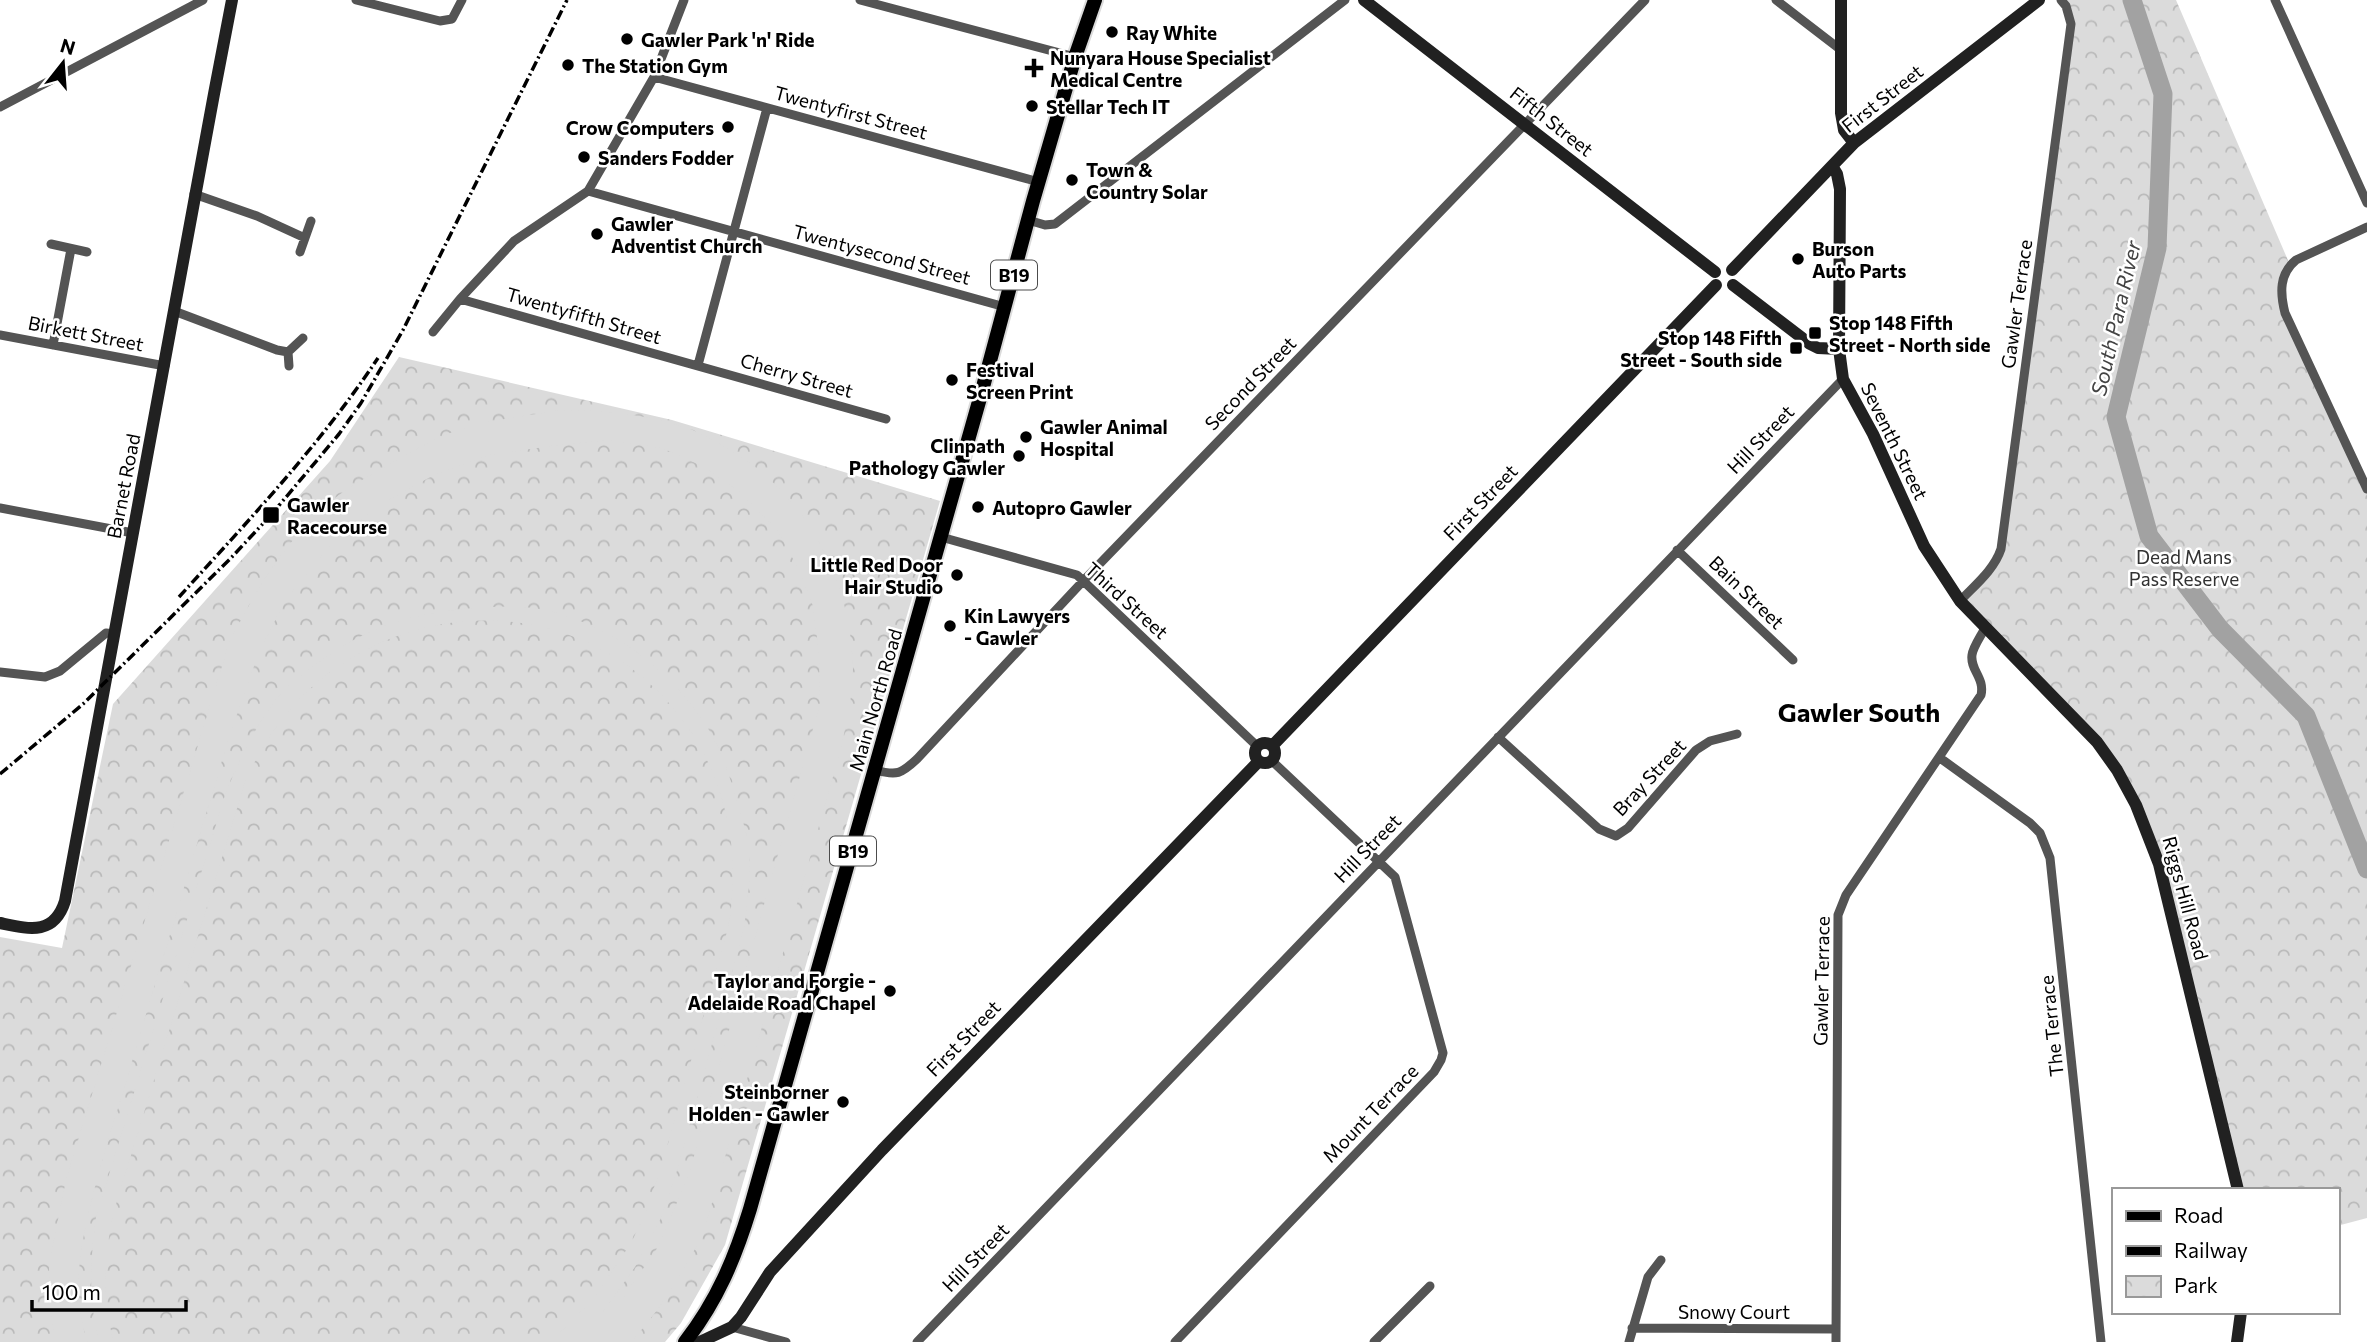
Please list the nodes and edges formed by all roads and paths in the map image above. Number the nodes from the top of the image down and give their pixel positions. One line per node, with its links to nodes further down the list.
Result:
1 (203, 0): 20 (street)
2 (232, 0): 28 (street, Barnet Road)
3 (356, 0): 4 (street)
4 (462, 0)
5 (684, 0): 19 (street)
6 (860, 0): 18 (street)
7 (1087, 0): 18 (main road, B19)
8 (1095, 0): 18 (main road, B19)
9 (1345, 0): 30 (street)
10 (1364, 0): 22 (street, Fifth Street)
11 (1645, 0): 22 (street, Second Street)
12 (1776, 0): 17 (street)
13 (1841, 0): 17 (street)
14 (2039, 0): 23 (street, First Street)
15 (2061, 0): 62 (street, Gawler Terrace)
16 (2275, 0): 26 (street)
17 (1841, 50): 23 (street)
18 (1075, 57): 25 (main road, Main North Road / B19)
19 (654, 77): 21 (street, Twentyfirst Street); 27 (street)
20 (0, 107)
21 (767, 107): 25 (street, Twentyfirst Street); 33 (street)
22 (1525, 124): 40 (street, Fifth Street); 61 (street, Second Street)
23 (1853, 143): 24 (street, First Street)
24 (1832, 166): 39 (street, First Street); 49 (street, Seventh Street)
25 (1039, 182): 30 (main road, Main North Road / B19)
26 (2364, 186): 29 (street)
27 (588, 191): 33 (street, Twentysecond Street); 42 (street)
28 (194, 194): 34 (street); 44 (street, Barnet Road)
29 (2367, 203)
30 (1028, 220): 43 (main road, Main North Road / B19)
31 (311, 221): 34 (street)
32 (2367, 227): 56 (street)
33 (734, 232): 43 (street, Twentysecond Street); 51 (street)
34 (305, 238): 38 (street)
35 (51, 244): 36 (street)
36 (71, 248): 37 (street); 48 (street)
37 (88, 252)
38 (300, 252)
39 (1732, 270): 40 (street); 41 (street)
40 (1716, 278): 41 (street); 69 (street, First Street)
41 (1732, 285): 49 (street)
42 (460, 299): 45 (street); 51 (street, Twentyfifth Street)
43 (1005, 307): 59 (main road, Main North Road / B19)
44 (174, 311): 50 (street); 52 (street, Barnet Road)
45 (433, 332)
46 (0, 335): 48 (street, Birkett Street)
47 (303, 338): 50 (street)
48 (53, 345): 52 (street, Birkett Street)
49 (1839, 349): 54 (street, Seventh Street)
50 (288, 352): 53 (street)
51 (698, 365): 55 (street, Cherry Street)
52 (164, 366): 58 (street, Barnet Road)
53 (289, 366)
54 (1843, 379): 60 (street, Hill Street); 62 (street, Seventh Street)
55 (886, 419)
56 (2367, 489)
57 (0, 508): 58 (street)
58 (134, 533): 64 (street, Barnet Road)
59 (941, 537): 61 (street, Third Street); 71 (main road, Main North Road / B19)
60 (1677, 550): 65 (street, Bain Street); 68 (street, Hill Street)
61 (1084, 580): 69 (street, Third Street); 71 (street, Second Street)
62 (1960, 601): 63 (street, Seventh Street)
63 (1985, 628): 70 (street, Gawler Terrace); 74 (street, Riggs Hill Road)
64 (115, 634): 66 (street); 73 (street, Barnet Road)
65 (1793, 660)
66 (0, 672)
67 (1737, 734): 68 (street, Bray Street)
68 (1498, 737): 72 (street, Hill Street)
69 (1263, 756): 72 (street, Third Street); 78 (street, First Street)
70 (1940, 758): 80 (street, Gawler Terrace); 89 (street, The Terrace)
71 (875, 770): 81 (main road, Main North Road / B19)
72 (1379, 860): 84 (street, Hill Street); 85 (street, Mount Terrace)
73 (0, 923)
74 (2238, 1188)
75 (1661, 1260): 79 (street)
76 (1430, 1286): 86 (street)
77 (2241, 1314): 90 (street)
78 (732, 1327): 82 (street, First Street); 83 (street)
79 (1632, 1328): 80 (street, Snowy Court); 87 (street)
80 (1836, 1329): 88 (street, Gawler Terrace)
81 (685, 1342)
82 (700, 1342)
83 (786, 1342)
84 (917, 1342)
85 (1175, 1342)
86 (1374, 1342)
87 (1629, 1342)
88 (1836, 1342)
89 (2101, 1342)
90 (2237, 1342)

